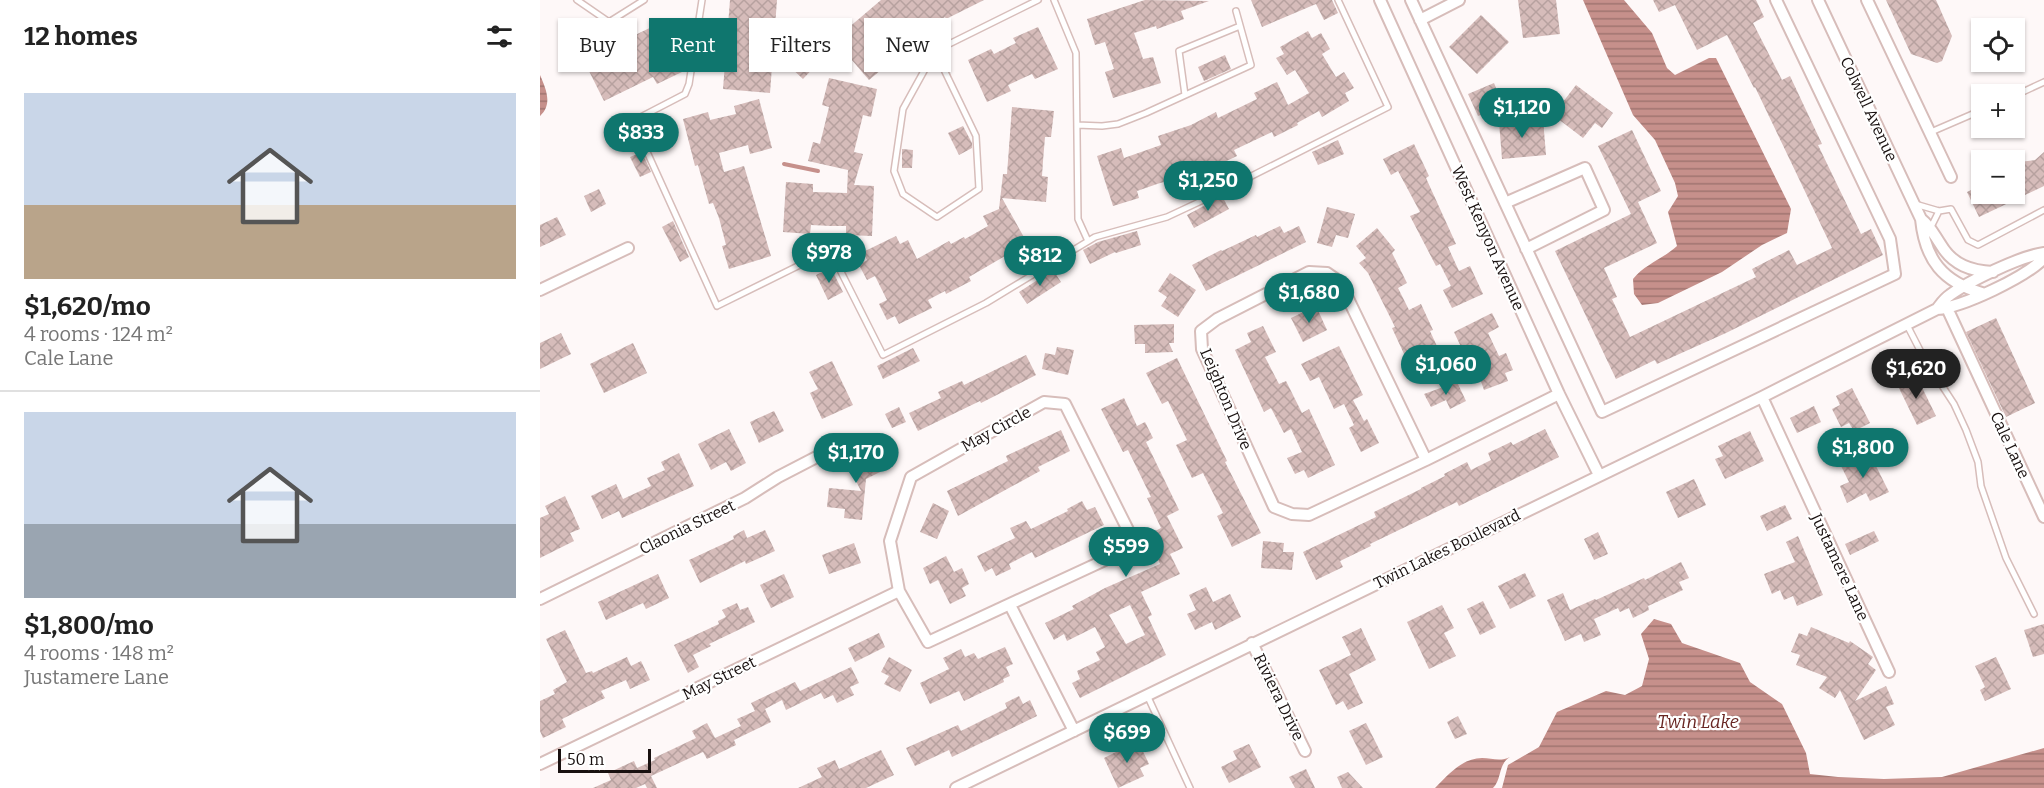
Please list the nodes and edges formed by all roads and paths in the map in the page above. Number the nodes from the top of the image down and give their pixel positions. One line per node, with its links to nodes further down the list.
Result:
1 (577, 0): 2 (lane)
2 (644, 0)
3 (702, 0): 31 (lane)
4 (1038, 0): 16 (lane)
5 (1053, 0): 22 (lane)
6 (1338, 0): 31 (lane)
7 (1380, 0): 42 (street, West Kenyon Avenue)
8 (1411, 0): 14 (street)
9 (1459, 0): 14 (street)
10 (1776, 0): 33 (street)
11 (1818, 0): 26 (street, Colwell Avenue)
12 (1867, 0): 23 (street)
13 (1236, 11): 15 (lane)
14 (1420, 20): 25 (street)
15 (1240, 26): 20 (lane); 20 (lane)
16 (951, 43)
17 (935, 51): 17 (lane)
18 (2044, 82): 19 (lane)
19 (2025, 91)
20 (1185, 95): 22 (lane)
21 (1971, 115): 23 (lane)
22 (1077, 125): 31 (lane)
23 (1930, 133): 24 (street)
24 (1951, 177)
25 (1505, 203): 33 (street); 33 (street)
26 (1914, 203): 28 (lane); 29 (street, Colwell Avenue)
27 (2044, 210): 28 (lane)
28 (1939, 212): 30 (lane)
29 (1921, 219): 30 (street, Colwell Avenue); 37 (street, Colwell Avenue)
30 (1931, 227): 36 (street, Colwell Avenue)
31 (1088, 241)
32 (628, 248): 38 (street)
33 (1526, 249)
34 (2044, 253): 36 (street, Twin Lakes Boulevard)
35 (2044, 258): 39 (street, Twin Lakes Boulevard)
36 (1995, 272): 37 (street, Twin Lakes Boulevard)
37 (1962, 287): 39 (street, Colwell Avenue); 40 (street, Twin Lakes Boulevard)
38 (540, 290)
39 (1982, 293): 40 (street, Twin Lakes Boulevard)
40 (1942, 309): 41 (street, Twin Lakes Boulevard); 47 (street, Cale Lane)
41 (1907, 325): 43 (street, Twin Lakes Boulevard); 51 (lane)
42 (1559, 394): 45 (street, Leighton Drive); 46 (street, West Kenyon Avenue)
43 (1762, 397): 46 (street, Twin Lakes Boulevard); 53 (street, Justamere Lane)
44 (832, 449): 49 (street, Claonia Street)
45 (1426, 460): 45 (street, Leighton Drive)
46 (1599, 475): 52 (street, Twin Lakes Boulevard)
47 (2044, 517)
48 (899, 591): 50 (street, May Circle); 50 (street, May Circle); 57 (street, May Street)
49 (540, 599)
50 (1010, 605): 55 (street)
51 (2034, 614)
52 (1252, 643): 54 (street, Twin Lakes Boulevard); 56 (street, Riviera Drive)
53 (1889, 672)
54 (1147, 695): 55 (street, Twin Lakes Boulevard); 59 (lane)
55 (1074, 731): 58 (street, Twin Lakes Boulevard)
56 (1305, 751)
57 (540, 764)
58 (956, 788)
59 (1190, 788)

